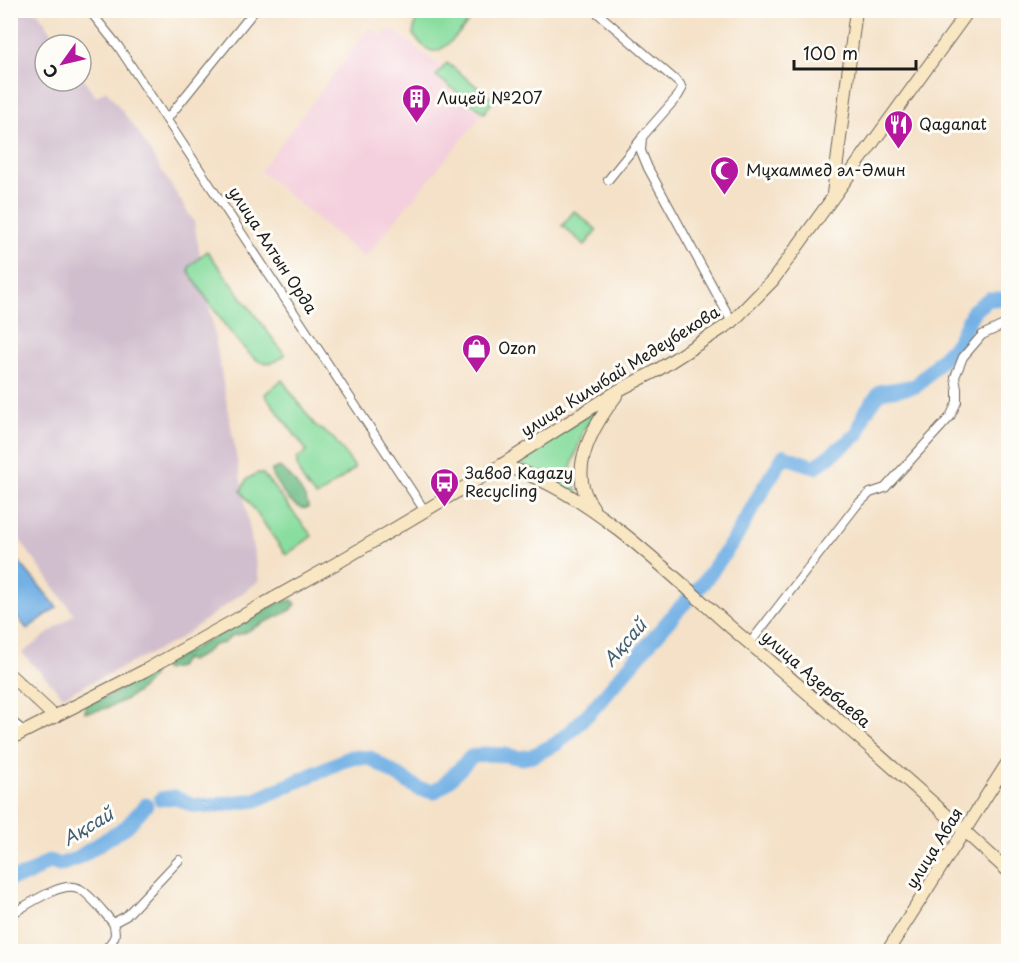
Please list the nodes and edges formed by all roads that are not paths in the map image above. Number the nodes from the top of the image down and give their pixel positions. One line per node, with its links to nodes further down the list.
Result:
1 (89, 10): 6 (street, улица Алтын Орда)
2 (255, 10): 6 (street)
3 (594, 10): 7 (street)
4 (856, 10): 9 (main road)
5 (969, 10): 9 (main road, улица Килыбай Медеубекова)
6 (166, 119): 14 (street, улица Алтын Орда)
7 (642, 137): 8 (street); 10 (street)
8 (608, 180)
9 (833, 196): 10 (main road, улица Килыбай Медеубекова)
10 (732, 322): 12 (main road, улица Килыбай Медеубекова)
11 (1008, 323): 16 (street)
12 (621, 389): 13 (main road, улица Килыбай Медеубекова); 15 (main road, улица Азербаева)
13 (500, 466): 14 (main road); 15 (main road, улица Азербаева)
14 (425, 511): 18 (main road)
15 (599, 515): 16 (main road, улица Азербаева)
16 (750, 643): 23 (main road, улица Азербаева)
17 (10, 675): 18 (main road)
18 (56, 717): 20 (main road)
19 (10, 720): 20 (street)
20 (25, 732): 21 (main road)
21 (10, 739)
22 (1008, 762): 23 (main road, улица Абая)
23 (965, 830): 25 (main road, улица Азербаева); 29 (main road, улица Абая)
24 (179, 860): 27 (street)
25 (1008, 871)
26 (10, 915): 27 (street)
27 (113, 923): 28 (street)
28 (103, 951)
29 (887, 951)

